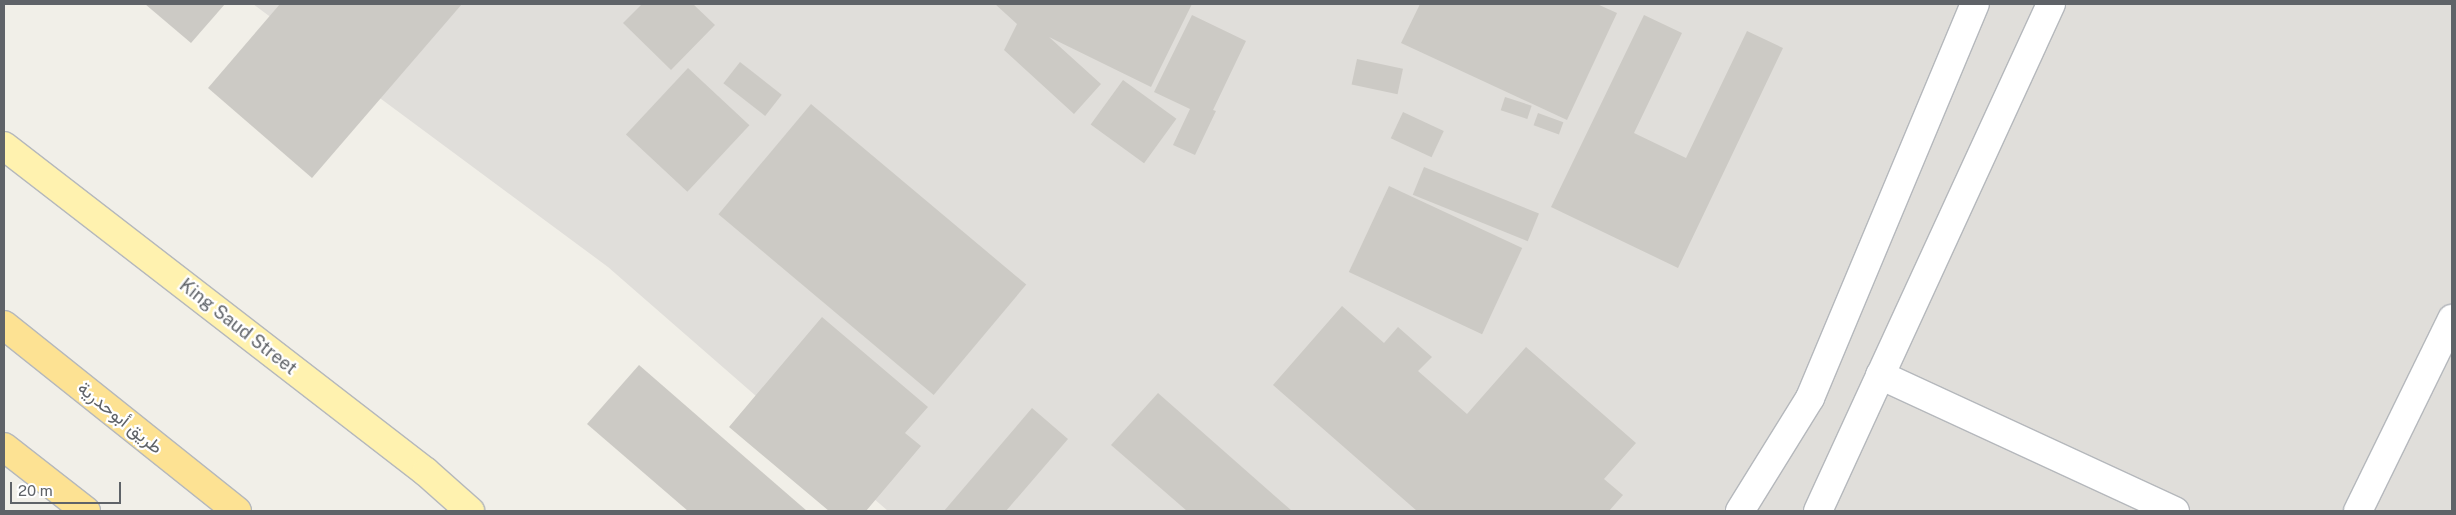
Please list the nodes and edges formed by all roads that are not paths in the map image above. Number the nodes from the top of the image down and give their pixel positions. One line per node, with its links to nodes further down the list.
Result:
1 (1975, 4): 11 (street)
2 (2052, 4): 6 (street)
3 (4, 146): 10 (main road, King Saud Street)
4 (2452, 319): 14 (street)
5 (4, 325): 9 (highway, طريق أبوحدرية)
6 (1880, 376): 12 (street); 13 (street)
7 (4, 446): 8 (highway)
8 (86, 511)
9 (237, 511)
10 (470, 511)
11 (1740, 511)
12 (1818, 511)
13 (2175, 511)
14 (2358, 511)

